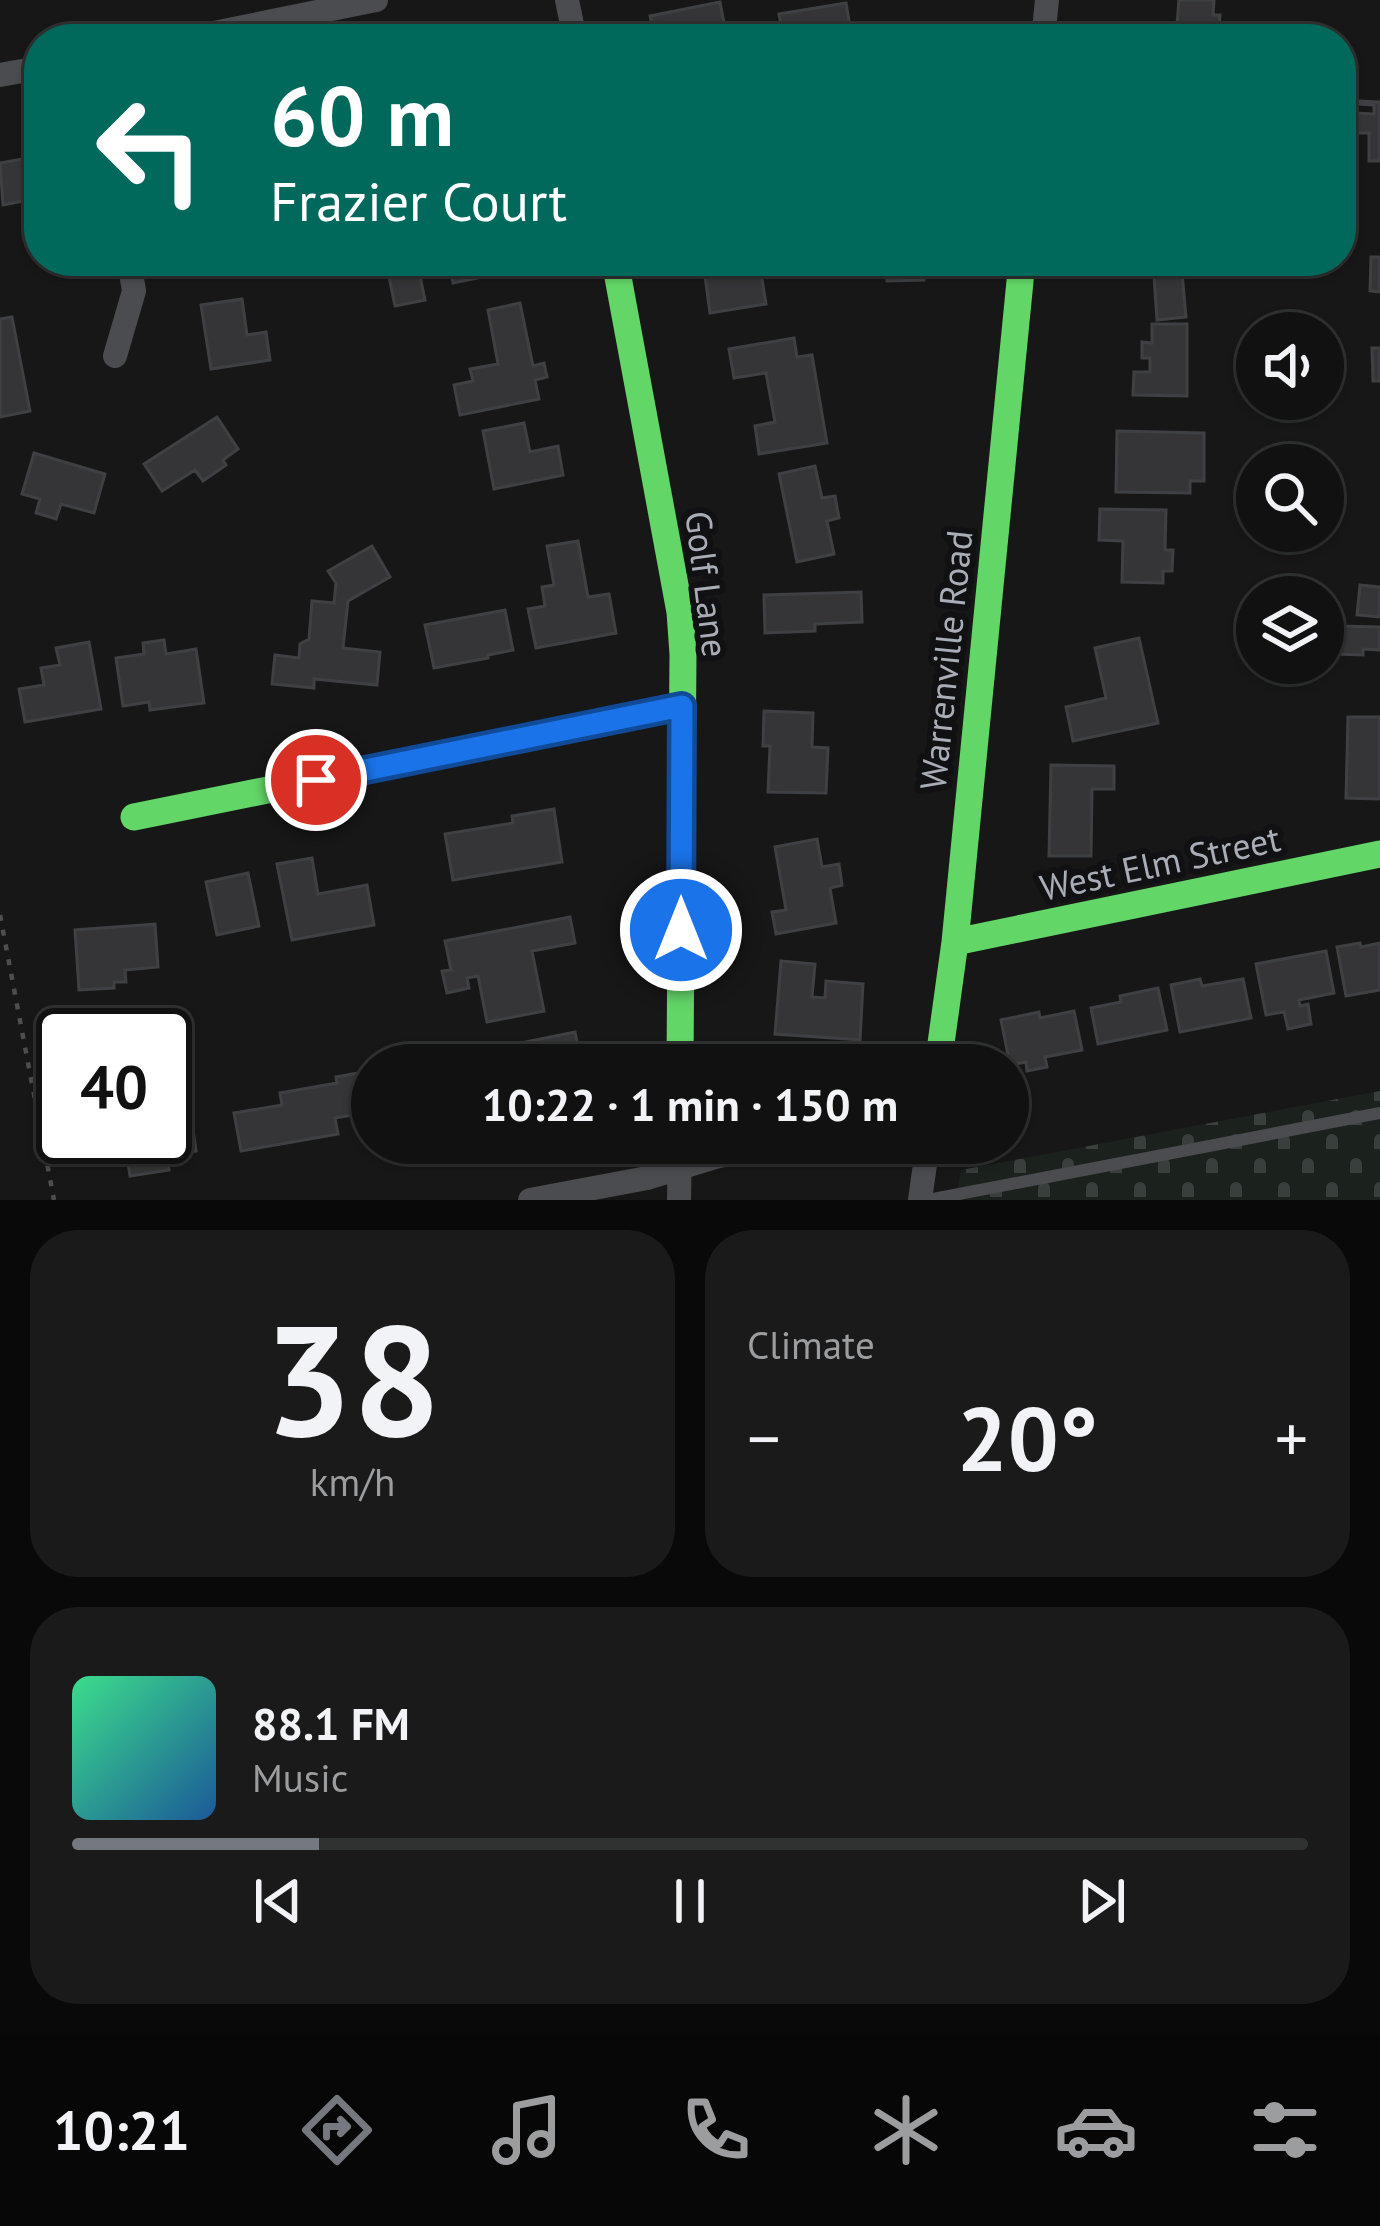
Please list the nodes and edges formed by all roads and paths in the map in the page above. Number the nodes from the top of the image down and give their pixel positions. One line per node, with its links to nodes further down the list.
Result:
1 (376, 0): 2 (street)
2 (258, 24)
3 (132, 276): 6 (street)
4 (618, 276): 7 (street, Golf Lane)
5 (1021, 276): 11 (street, Warrenville Road)
6 (116, 356)
7 (682, 706): 8 (street); 12 (street, Golf Lane)
8 (134, 817)
9 (1380, 854): 11 (street, West Elm Street)
10 (0, 915): 18 (path)
11 (955, 942): 13 (street, Warrenville Road)
12 (680, 1044)
13 (941, 1044)
14 (1380, 1113): 21 (lane)
15 (667, 1164): 19 (street)
16 (680, 1164): 20 (street)
17 (927, 1164): 21 (street)
18 (54, 1200)
19 (530, 1200)
20 (679, 1200)
21 (924, 1200)

